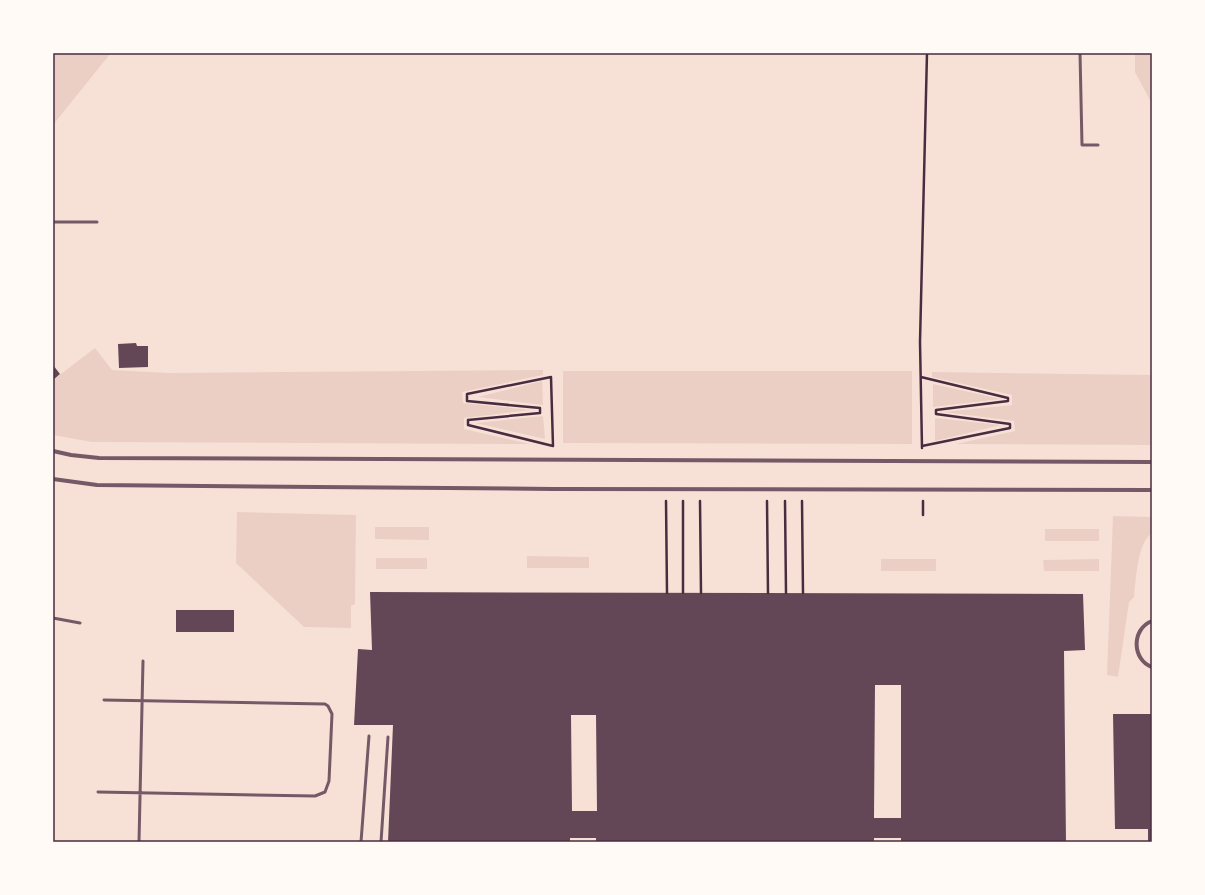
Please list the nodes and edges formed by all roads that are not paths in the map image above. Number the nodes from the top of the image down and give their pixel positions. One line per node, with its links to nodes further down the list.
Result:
1 (1080, 53): 2 (lane)
2 (1098, 145)
3 (53, 222): 4 (lane)
4 (97, 222)
5 (53, 451): 6 (street)
6 (1152, 462)
7 (53, 479): 8 (street)
8 (1152, 490)
9 (53, 618): 11 (lane)
10 (1152, 621): 13 (street)
11 (80, 623)
12 (143, 661): 15 (lane)
13 (1152, 667)
14 (104, 700): 15 (lane)
15 (142, 701): 19 (lane); 19 (lane)
16 (369, 736): 21 (lane)
17 (388, 737): 22 (lane)
18 (98, 792): 19 (lane)
19 (140, 793): 20 (lane)
20 (139, 842)
21 (361, 842)
22 (381, 842)

